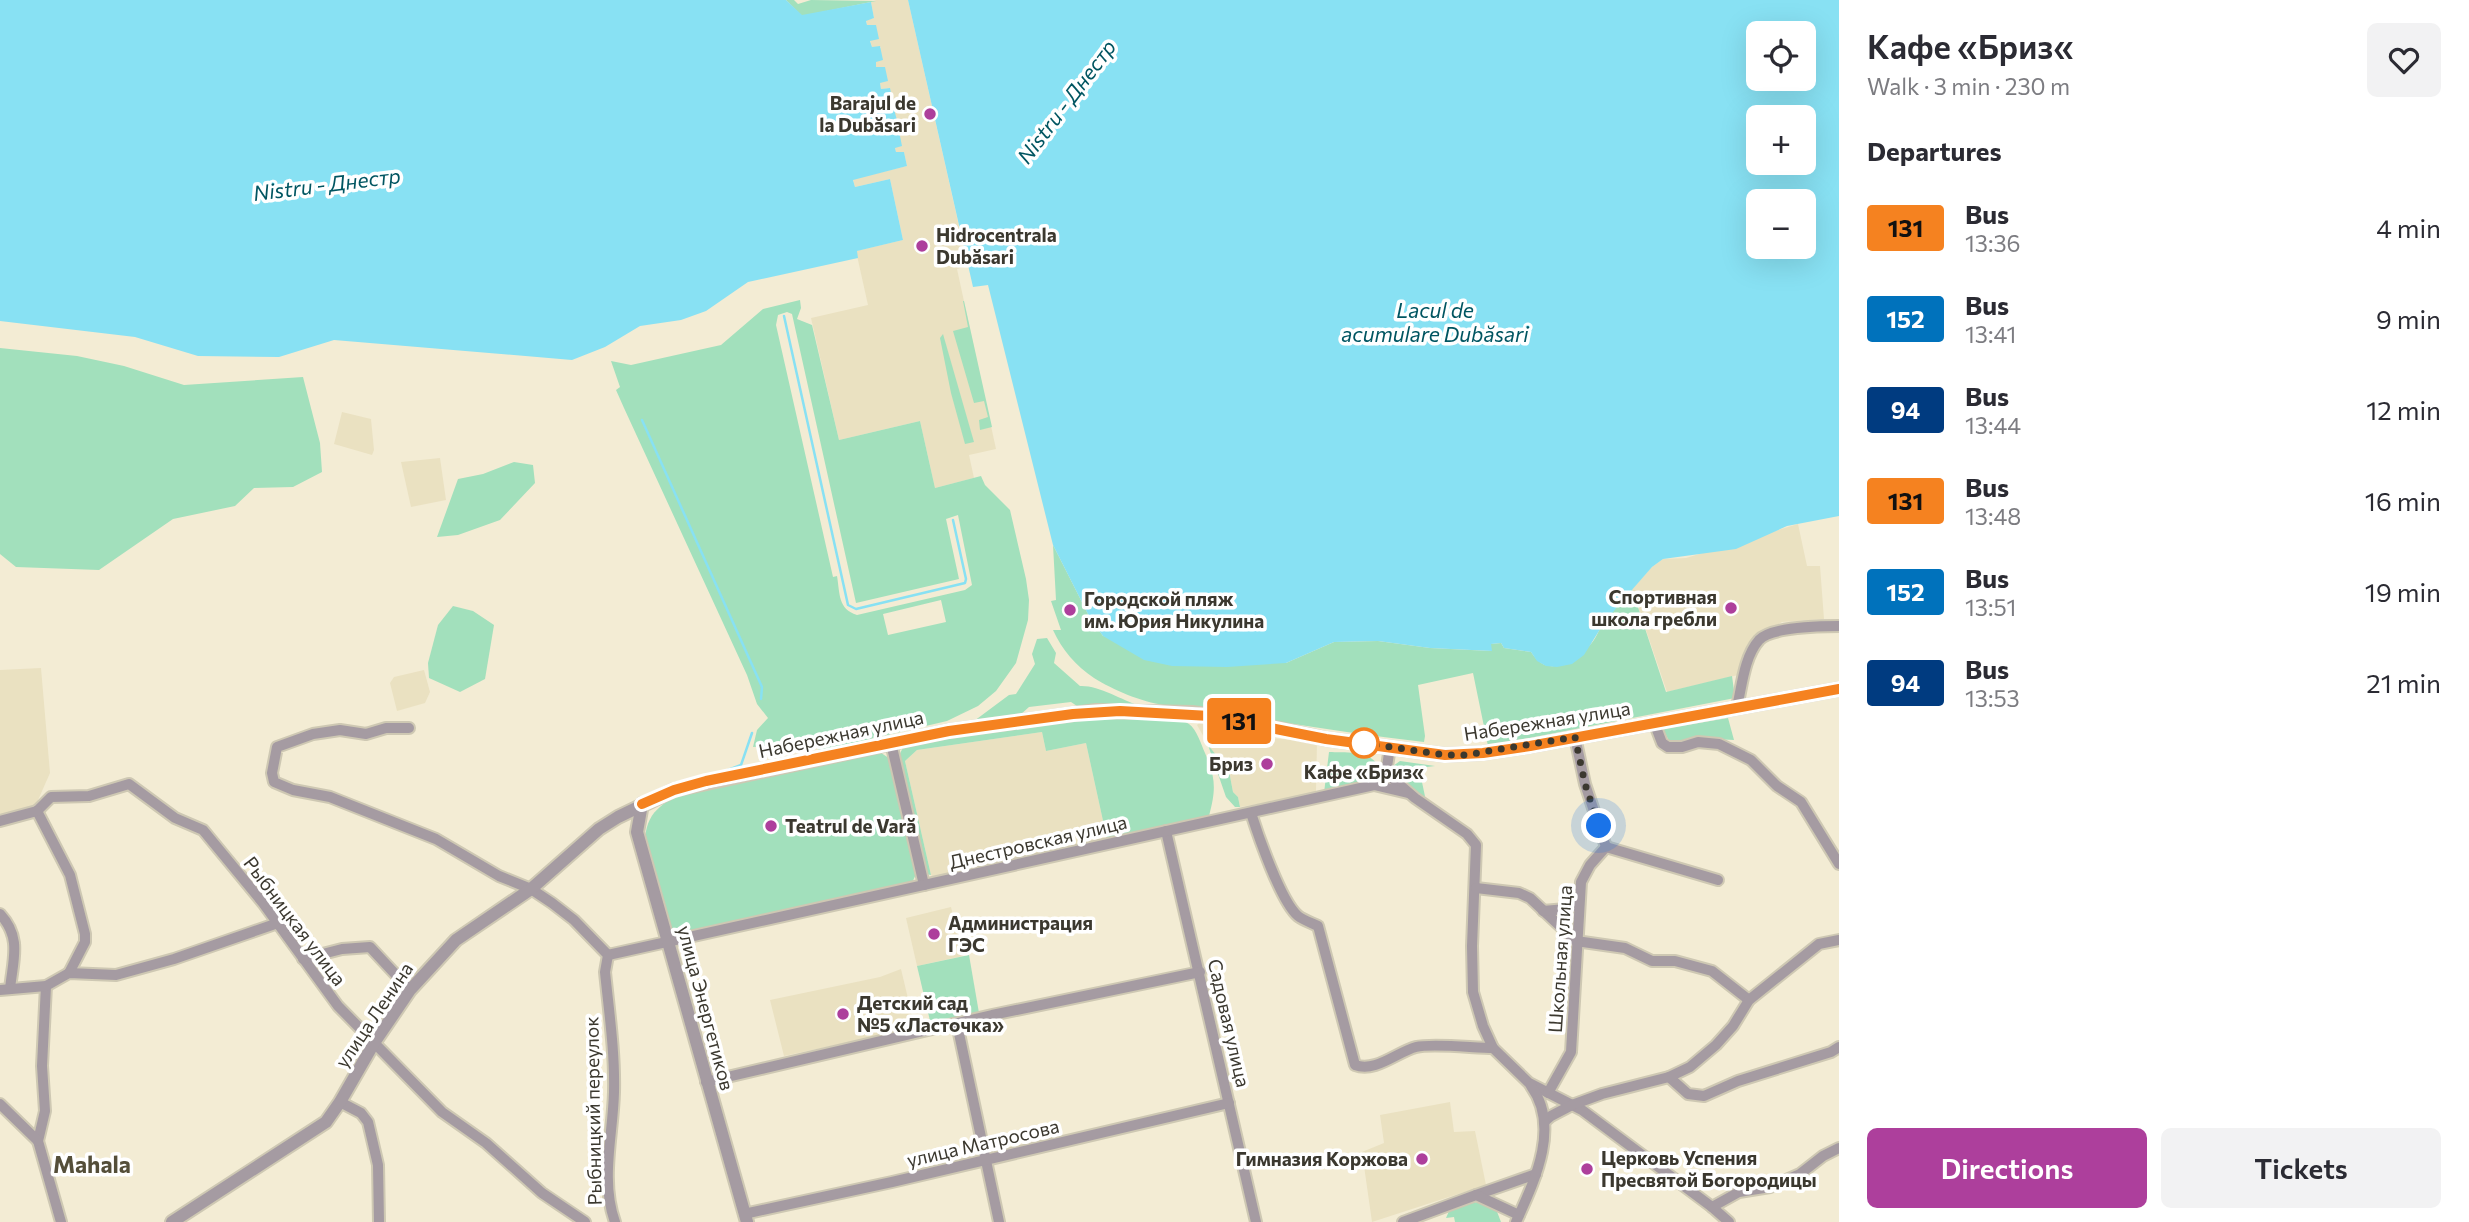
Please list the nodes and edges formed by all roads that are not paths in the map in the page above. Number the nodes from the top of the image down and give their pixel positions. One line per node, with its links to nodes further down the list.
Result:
1 (1839, 626): 3 (street)
2 (1839, 689): 3 (street, Набережная улица)
3 (1737, 708): 4 (street, Набережная улица)
4 (1654, 722): 6 (street, Набережная улица); 18 (street)
5 (409, 727): 22 (street)
6 (1575, 737): 8 (street, Набережная улица); 17 (street)
7 (891, 743): 8 (street, Набережная улица); 12 (street, Набережная улица); 20 (street)
8 (1390, 747): 9 (street)
9 (1386, 773): 10 (street); 11 (street)
10 (1374, 785): 11 (street); 14 (street, Днестровская улица)
11 (1410, 794): 21 (street)
12 (642, 804): 22 (street, улица Ленина); 29 (street, улица Энергетиков)
13 (37, 811): 15 (street); 26 (street, Рыбницкая улица); 33 (street)
14 (1251, 813): 16 (street, Днестровская улица); 41 (street)
15 (0, 821)
16 (1166, 831): 20 (street, Днестровская улица); 32 (street, Садовая улица)
17 (1606, 847): 19 (street); 23 (street, Школьная улица)
18 (1839, 864)
19 (1718, 880)
20 (924, 885): 29 (street, Днестровская улица)
21 (1476, 888): 24 (street); 41 (street)
22 (531, 889): 30 (street); 36 (street, улица Ленина)
23 (1578, 904): 24 (street); 28 (street, Школьная улица)
24 (1543, 911): 28 (street)
25 (0, 914): 35 (street)
26 (278, 923): 31 (street, Рыбницкая улица); 33 (street)
27 (1839, 940): 37 (street)
28 (1576, 941): 37 (street); 45 (street, Школьная улица)
29 (667, 943): 30 (street, Днестровская улица); 43 (street, улица Энергетиков)
30 (608, 955): 63 (street, Рыбницкий переулок)
31 (303, 959): 36 (street); 39 (street, Рыбницкая улица)
32 (1200, 972): 38 (street); 47 (street, Садовая улица)
33 (69, 973): 34 (street)
34 (46, 986): 35 (street); 51 (street)
35 (5, 989)
36 (411, 990): 39 (street, улица Ленина)
37 (1749, 1000): 42 (street)
38 (957, 1024): 43 (street); 53 (street)
39 (374, 1043): 46 (street, улица Ленина); 62 (street, Рыбницкая улица)
40 (1839, 1047): 42 (street)
41 (1493, 1048): 44 (street)
42 (1669, 1077): 49 (street)
43 (706, 1082): 57 (street, улица Энергетиков)
44 (1529, 1083): 45 (street); 50 (street)
45 (1548, 1093): 49 (street)
46 (340, 1102): 60 (street, улица Ленина); 61 (street)
47 (1229, 1103): 53 (street, улица Матросова); 65 (street, Садовая улица)
48 (0, 1104): 51 (street)
49 (1572, 1105): 50 (street); 56 (street)
50 (1544, 1122): 54 (street)
51 (38, 1141): 59 (street)
52 (1839, 1149): 56 (street)
53 (985, 1160): 57 (street, улица Матросова); 64 (street)
54 (1536, 1174): 55 (street); 58 (street)
55 (1476, 1195): 58 (street); 66 (street)
56 (1712, 1207): 67 (street)
57 (746, 1218)
58 (1517, 1219)
59 (61, 1222)
60 (172, 1222)
61 (379, 1222)
62 (585, 1222)
63 (615, 1222)
64 (999, 1222)
65 (1256, 1222)
66 (1403, 1222)
67 (1729, 1222)

